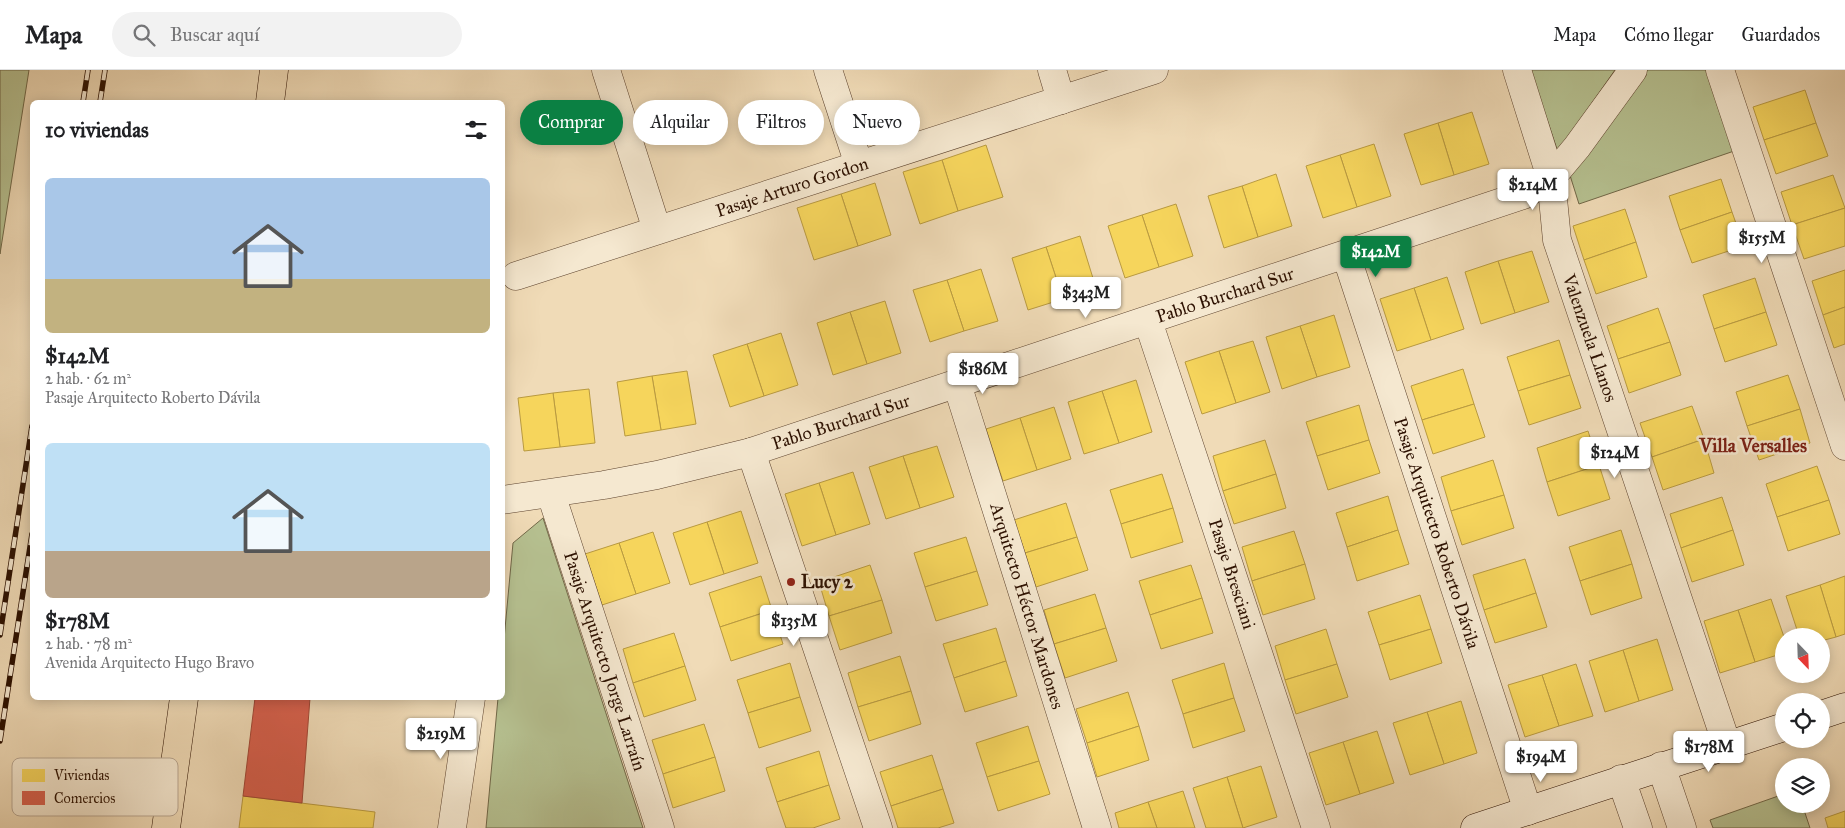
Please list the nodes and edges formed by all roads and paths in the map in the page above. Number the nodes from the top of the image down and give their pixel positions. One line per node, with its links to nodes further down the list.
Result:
1 (274, 70): 9 (main road)
2 (606, 70): 13 (street)
3 (828, 70): 11 (street)
4 (1052, 70): 10 (street)
5 (1154, 70): 10 (street, Pasaje Arturo Gordon)
6 (1517, 70): 12 (street, Valenzuela Llanos)
7 (1633, 70): 12 (street, Pablo Burchard Sur)
8 (1720, 70): 18 (street)
9 (270, 100)
10 (1062, 100): 11 (street, Pasaje Arturo Gordon)
11 (859, 165): 13 (street, Pasaje Arturo Gordon)
12 (1552, 178): 14 (street, Pablo Burchard Sur); 27 (street, Valenzuela Llanos)
13 (657, 230): 15 (street, Pasaje Arturo Gordon)
14 (1346, 255): 16 (street, Pablo Burchard Sur); 31 (street, Pasaje Arquitecto Roberto Dávila)
15 (516, 276)
16 (1148, 321): 17 (street, Pablo Burchard Sur); 36 (street, Pasaje Bresciani)
17 (957, 384): 19 (street, Pablo Burchard Sur); 35 (street, Arquitecto Héctor Mardones)
18 (1845, 446)
19 (751, 452): 20 (street, Pablo Burchard Sur); 34 (street)
20 (551, 494): 21 (street, Pablo Burchard Sur); 33 (street, Pasaje Arquitecto Jorge Larraín)
21 (505, 500)
22 (184, 700): 28 (main road)
23 (471, 700): 32 (street)
24 (1845, 707): 25 (street)
25 (1830, 712)
26 (1775, 730): 27 (street)
27 (1728, 745): 29 (street)
28 (176, 758)
29 (1661, 766): 30 (street); 39 (street)
30 (1622, 779): 31 (street); 38 (street)
31 (1528, 810): 37 (street)
32 (452, 828)
33 (660, 828)
34 (878, 828)
35 (1097, 828)
36 (1316, 828)
37 (1475, 828)
38 (1638, 828)
39 (1682, 828)

